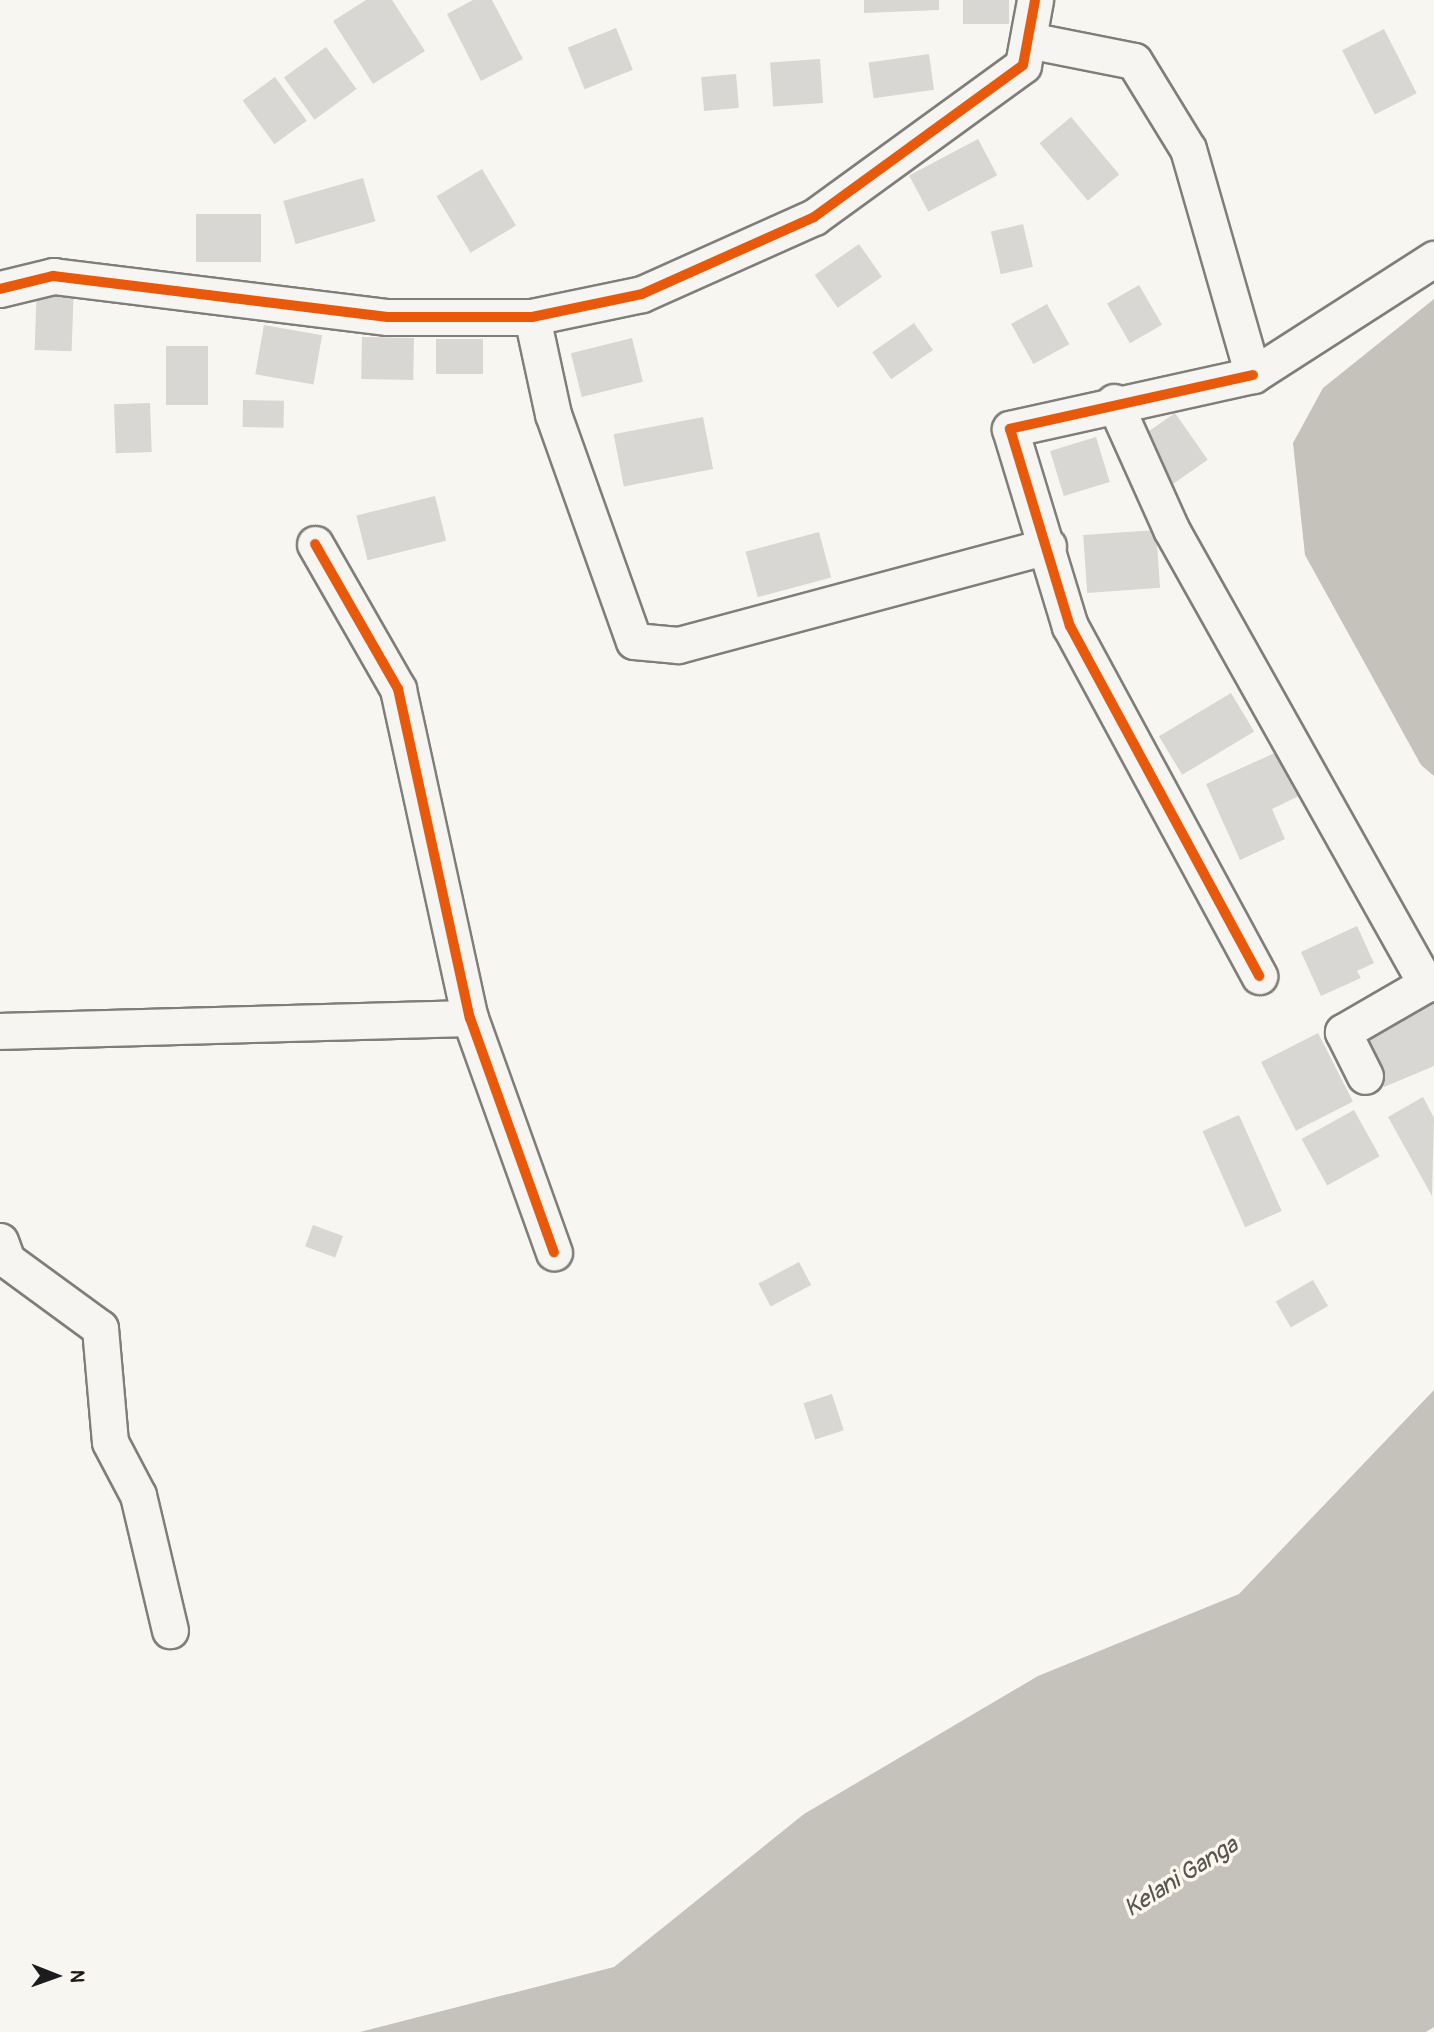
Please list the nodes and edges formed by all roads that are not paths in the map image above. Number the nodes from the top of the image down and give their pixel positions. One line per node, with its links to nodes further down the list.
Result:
1 (1035, 0): 2 (street)
2 (1028, 40): 5 (street); 6 (street)
3 (1434, 259): 6 (street)
4 (0, 289): 5 (street)
5 (532, 317): 9 (street)
6 (1253, 375): 7 (street)
7 (1114, 402): 9 (street); 13 (street)
8 (315, 544): 11 (street)
9 (1048, 546): 10 (street)
10 (1259, 976)
11 (470, 1018): 12 (street); 15 (street)
12 (0, 1031)
13 (1365, 1076)
14 (0, 1241): 16 (street)
15 (554, 1252)
16 (170, 1630)

